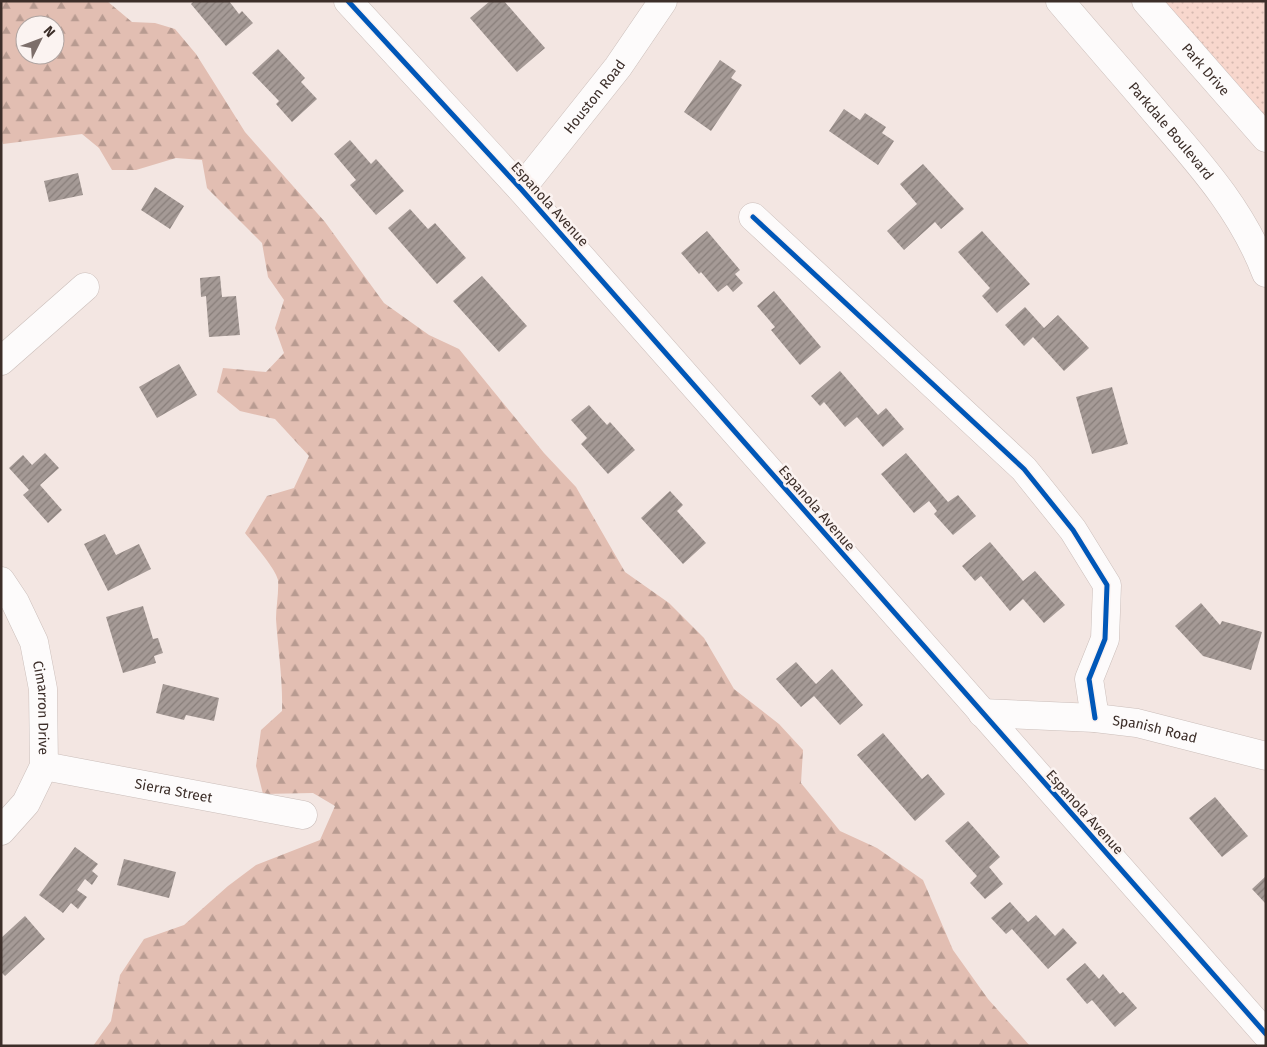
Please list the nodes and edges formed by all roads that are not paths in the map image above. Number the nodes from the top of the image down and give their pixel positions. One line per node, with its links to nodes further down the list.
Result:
1 (348, 1): 6 (street, Espanola Avenue)
2 (663, 1): 6 (street, Houston Road)
3 (1060, 1): 8 (street, Parkdale Boulevard)
4 (1146, 1): 5 (street, Park Drive)
5 (1266, 138)
6 (521, 189): 12 (street, Espanola Avenue)
7 (753, 217): 13 (street)
8 (1266, 272)
9 (85, 288): 10 (street)
10 (1, 361)
11 (1, 581): 15 (street, Cimarron Drive)
12 (982, 713): 13 (street, Spanish Road); 18 (street, Espanola Avenue)
13 (1096, 718): 14 (street, Spanish Road)
14 (1266, 756)
15 (44, 766): 16 (street, Sierra Street); 17 (street, Cimarron Drive)
16 (303, 815)
17 (1, 831)
18 (1266, 1034)

